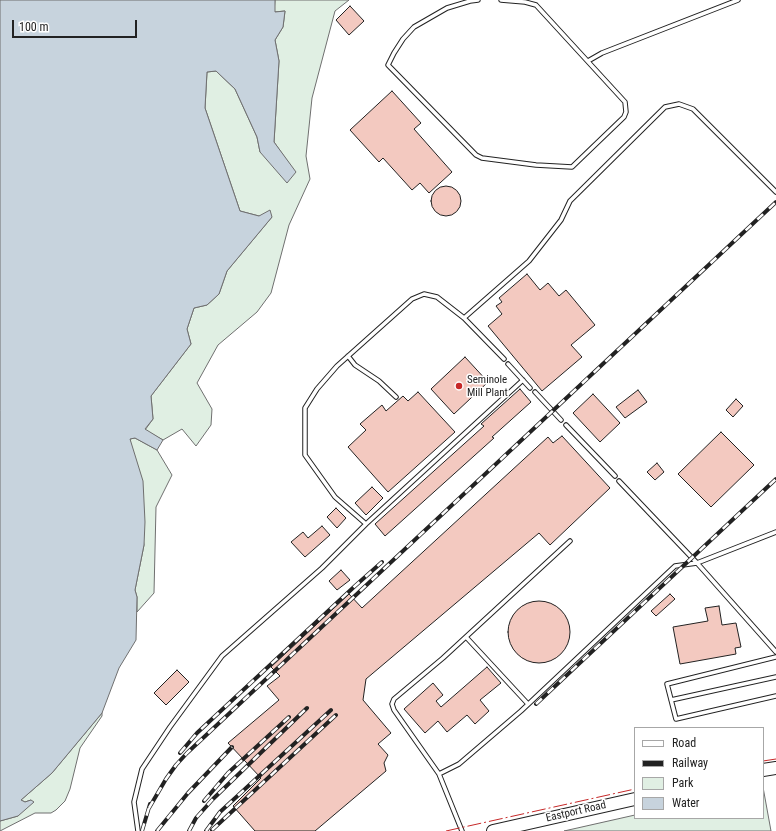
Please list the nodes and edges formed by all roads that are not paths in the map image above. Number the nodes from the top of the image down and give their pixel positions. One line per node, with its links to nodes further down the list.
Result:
1 (478, 0): 4 (lane)
2 (501, 0): 4 (lane)
3 (738, 0): 4 (lane)
4 (588, 61)
5 (776, 192): 6 (lane)
6 (464, 318): 7 (lane); 8 (lane)
7 (348, 356): 13 (lane); 18 (lane)
8 (504, 360)
9 (508, 364): 10 (lane)
10 (523, 380): 11 (lane); 18 (lane)
11 (530, 388)
12 (535, 392): 14 (lane)
13 (396, 397)
14 (561, 420)
15 (566, 425): 16 (lane)
16 (615, 476)
17 (619, 481): 21 (lane)
18 (366, 524): 33 (lane)
19 (776, 532): 21 (lane)
20 (570, 541): 22 (lane)
21 (697, 563): 23 (lane); 28 (lane)
22 (466, 637): 28 (lane); 31 (lane)
23 (776, 652)
24 (776, 658): 27 (lane)
25 (776, 677): 27 (lane)
26 (776, 696): 27 (lane)
27 (671, 700)
28 (528, 704): 31 (lane)
29 (776, 768): 30 (main road)
30 (764, 770)
31 (439, 774): 34 (lane)
32 (634, 799): 35 (main road, Eastport Road)
33 (138, 831)
34 (462, 831)
35 (493, 831)

